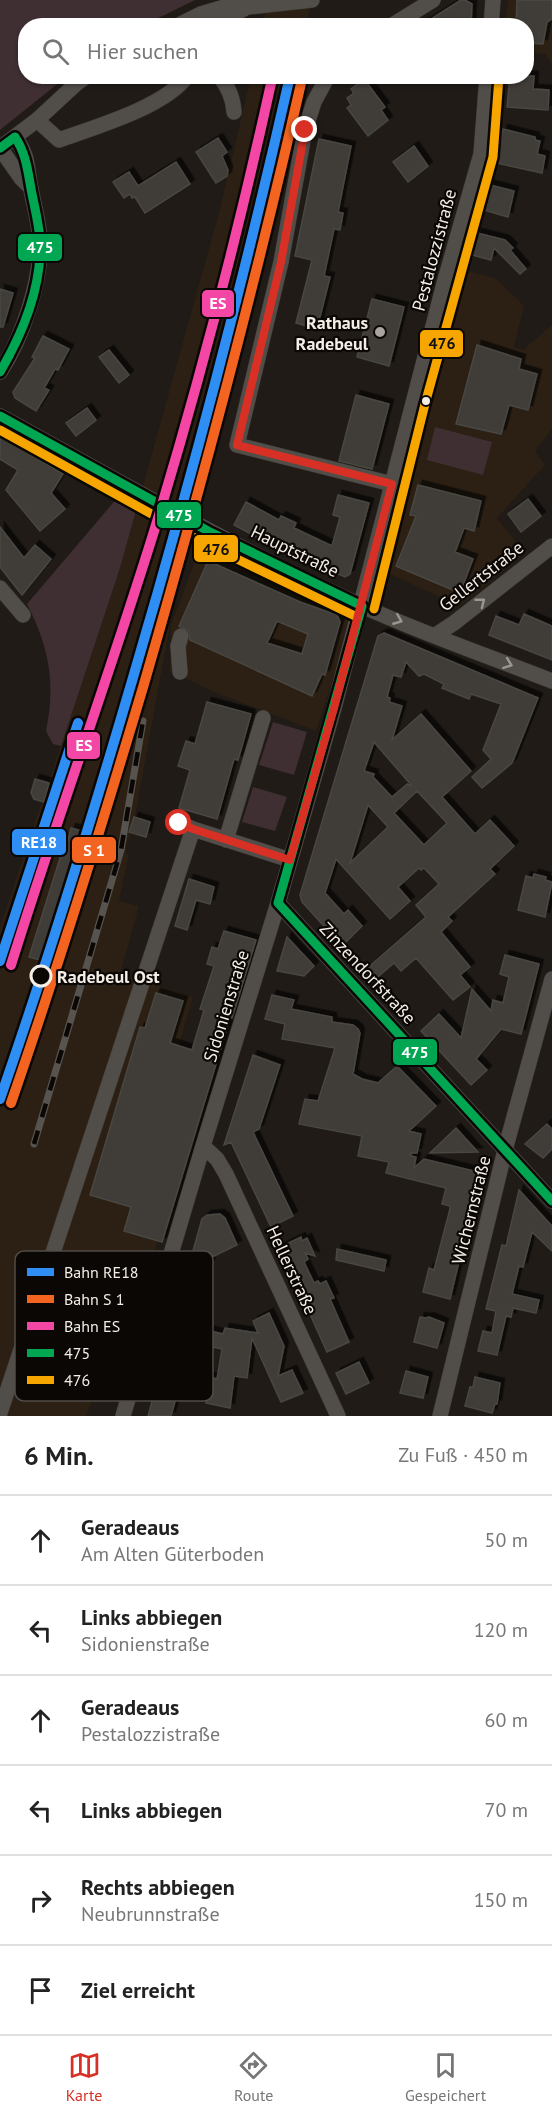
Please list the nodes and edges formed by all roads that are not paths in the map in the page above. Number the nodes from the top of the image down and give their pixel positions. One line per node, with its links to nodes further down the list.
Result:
1 (312, 0): 4 (street)
2 (433, 0): 5 (street)
3 (493, 0): 6 (street)
4 (196, 18)
5 (404, 18)
6 (492, 18)
7 (76, 84): 13 (street)
8 (181, 84): 13 (street)
9 (225, 84): 12 (street)
10 (324, 84): 19 (street)
11 (486, 84): 19 (street, Pestalozzistraße)
12 (234, 112)
13 (37, 120): 14 (street)
14 (15, 137): 15 (street); 16 (street)
15 (0, 148): 16 (street)
16 (30, 187): 17 (street)
17 (0, 372)
18 (0, 417): 22 (street, Hauptstraße)
19 (392, 484): 22 (street, Pestalozzistraße)
20 (552, 546): 25 (street, Gellertstraße, one-way to 20)
21 (0, 590): 23 (street)
22 (362, 606): 25 (street, Hauptstraße, one-way to 25); 30 (street, Sidonienstraße)
23 (23, 615)
24 (181, 636): 26 (street)
25 (434, 636): 27 (street, Hauptstraße, one-way to 27)
26 (180, 672)
27 (552, 681)
28 (262, 718): 29 (street)
29 (226, 840): 30 (street); 36 (street)
30 (290, 860): 31 (street, Sidonienstraße)
31 (278, 903): 33 (street, Sidonienstraße); 34 (street, Zinzendorfstraße)
32 (552, 979): 34 (street, Wichernstraße)
33 (203, 1146): 37 (street, Sidonienstraße); 42 (street, Hellerstraße)
34 (505, 1150): 35 (street, Zinzendorfstraße); 43 (street, Wichernstraße)
35 (552, 1202)
36 (53, 1251)
37 (172, 1251)
38 (15, 1367): 40 (street)
39 (127, 1401): 41 (street, Sidonienstraße)
40 (0, 1413)
41 (123, 1416)
42 (338, 1416)
43 (440, 1416)

